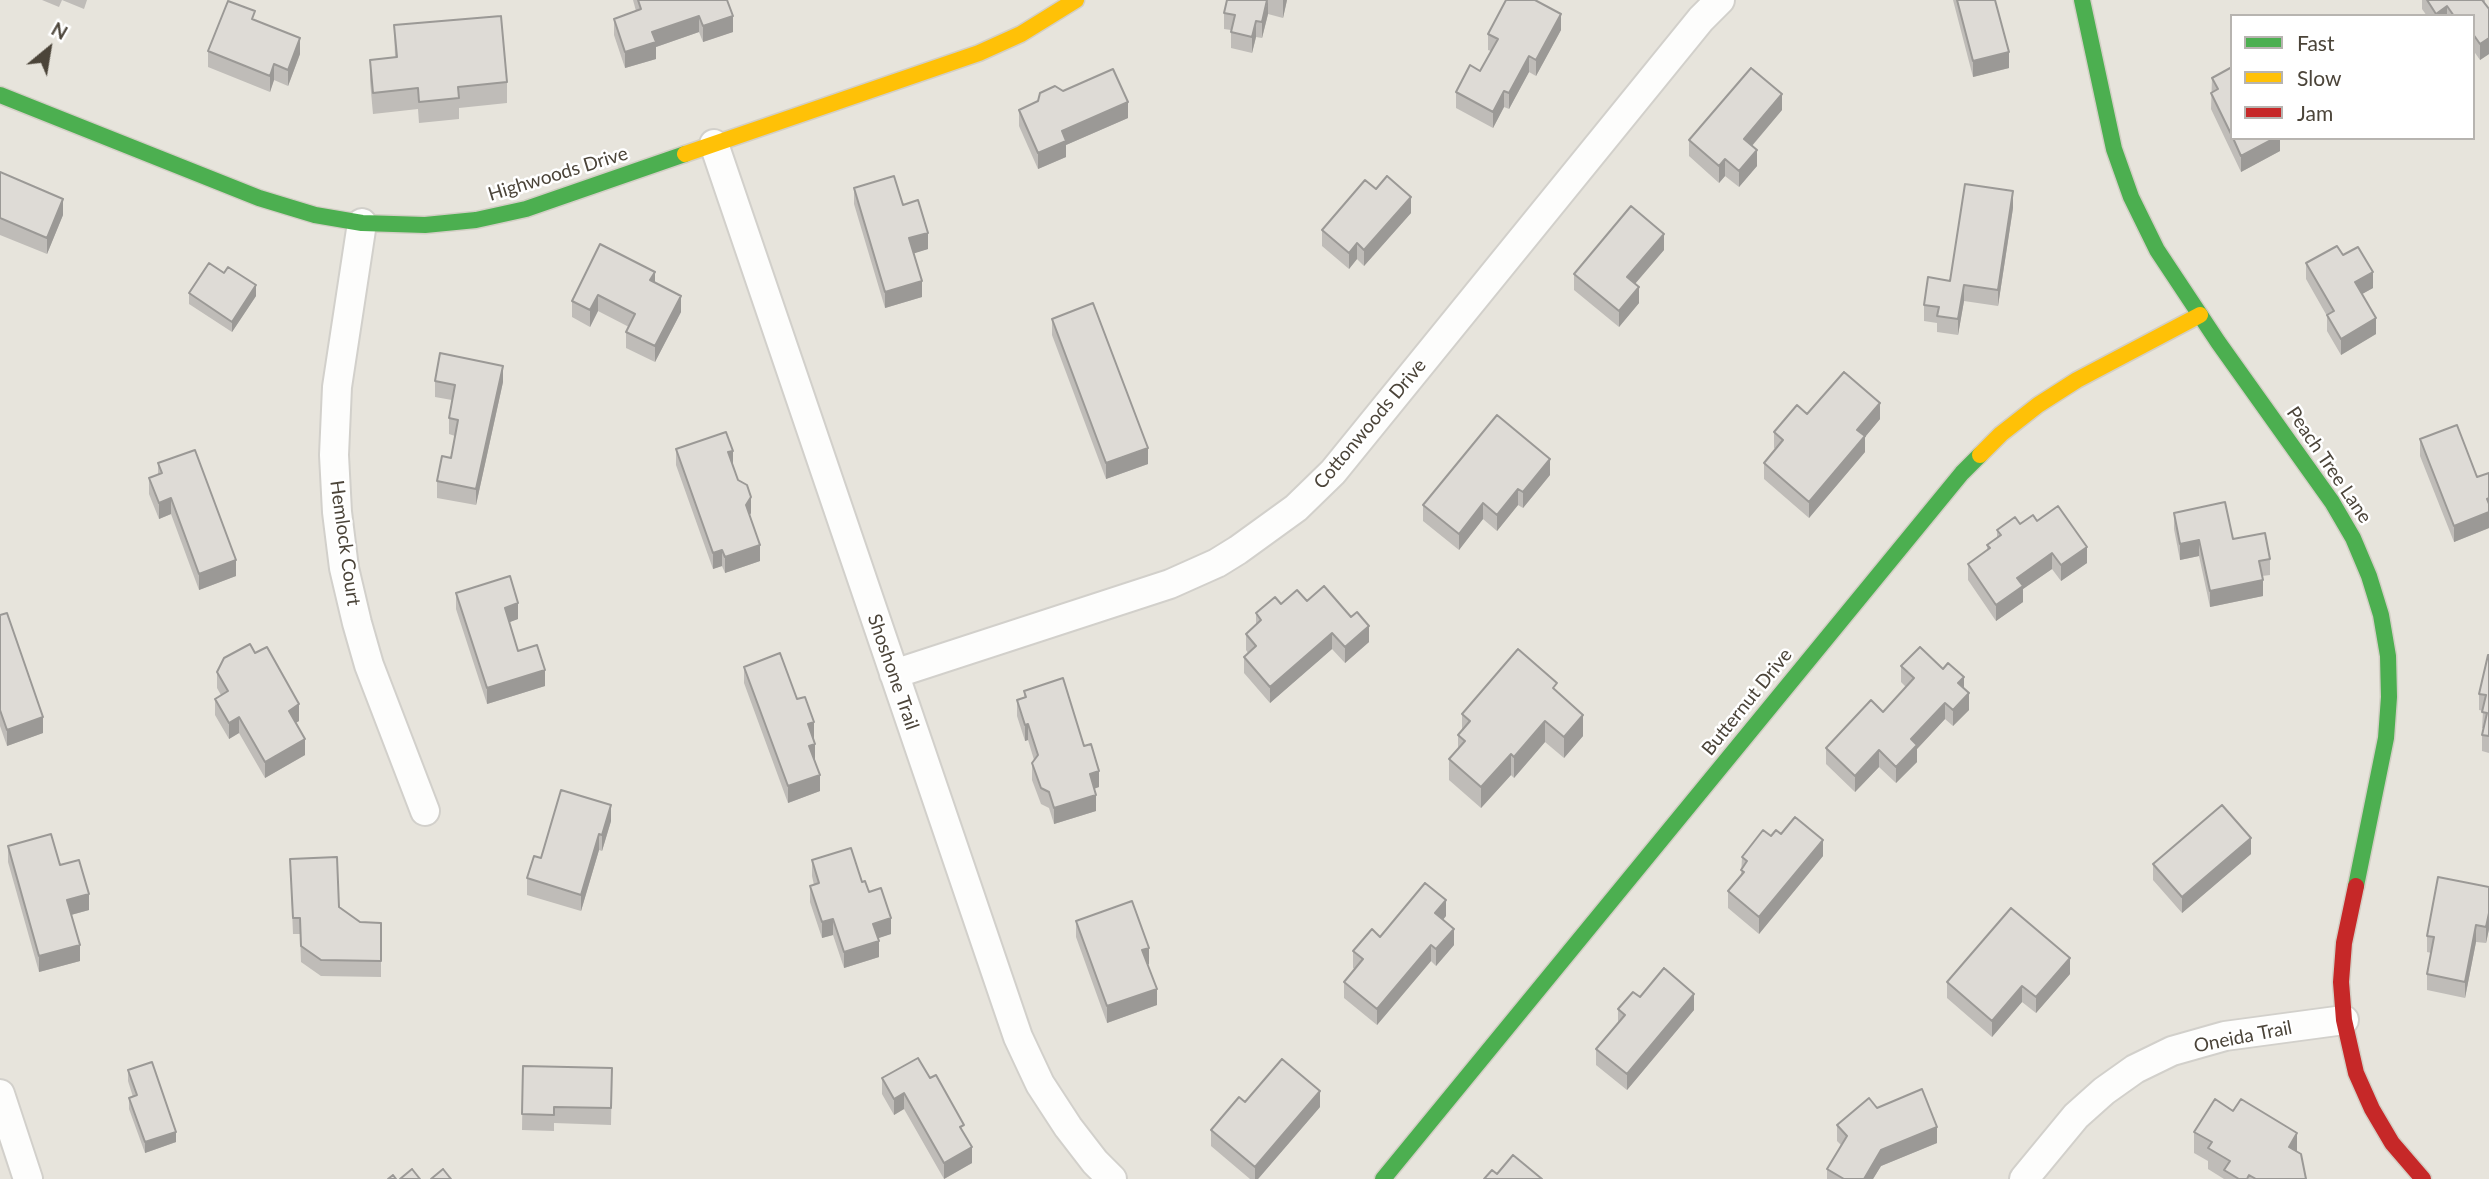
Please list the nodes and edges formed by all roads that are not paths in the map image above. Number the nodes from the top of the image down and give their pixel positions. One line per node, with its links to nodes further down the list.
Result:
1 (1076, 0): 5 (street, Highwoods Drive)
2 (1720, 0): 8 (street, Cottonwoods Drive)
3 (2082, 0): 7 (street, Peach Tree Lane)
4 (0, 95): 6 (street, Highwoods Drive)
5 (714, 144): 6 (street, Highwoods Drive); 8 (street, Shoshone Trail)
6 (362, 223): 9 (street, Hemlock Court)
7 (2200, 315): 10 (street, Peach Tree Lane); 14 (street, Butternut Drive)
8 (894, 674): 13 (street, Shoshone Trail)
9 (425, 811)
10 (2344, 1020): 15 (street, Oneida Trail); 16 (street, Peach Tree Lane)
11 (0, 1094): 12 (street)
12 (28, 1179)
13 (1112, 1179)
14 (1383, 1179)
15 (2024, 1179)
16 (2423, 1179)

